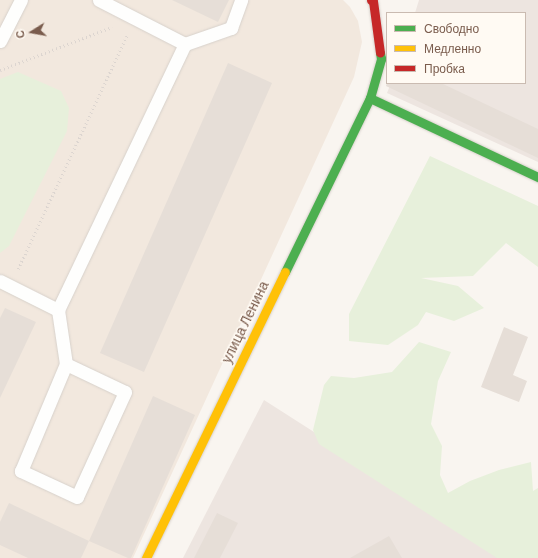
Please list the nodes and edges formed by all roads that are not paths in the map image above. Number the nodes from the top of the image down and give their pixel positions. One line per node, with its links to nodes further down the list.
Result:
1 (21, 0): 5 (lane)
2 (99, 0): 6 (lane)
3 (242, 0): 6 (lane)
4 (371, 0): 7 (street, улица Ленина)
5 (0, 41)
6 (185, 44): 10 (lane)
7 (370, 98): 8 (street); 12 (street, улица Ленина)
8 (538, 177)
9 (5, 283): 10 (lane)
10 (58, 310): 11 (lane)
11 (66, 364): 11 (lane)
12 (146, 558)

